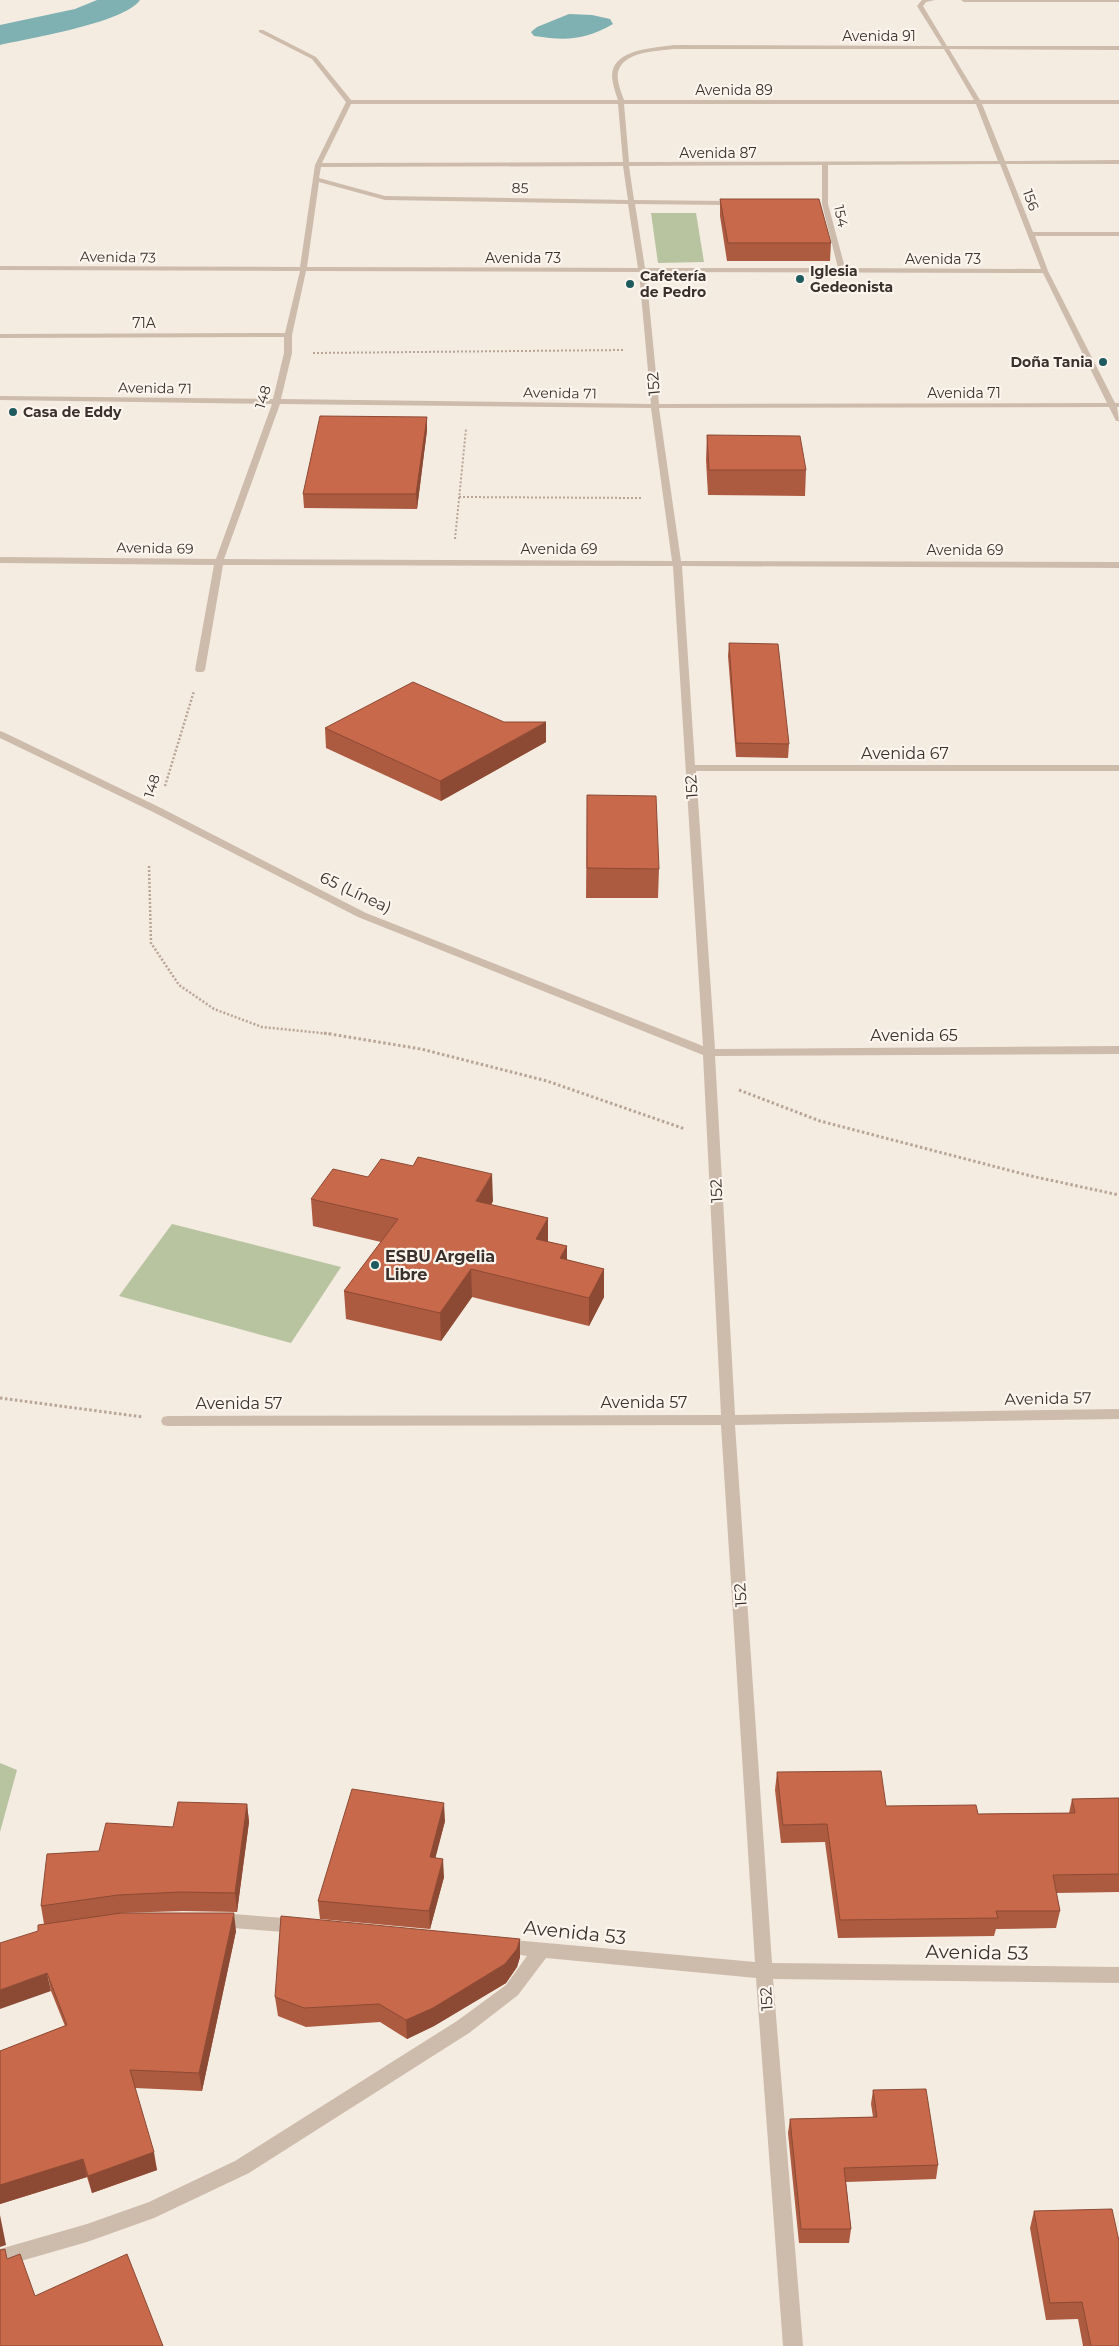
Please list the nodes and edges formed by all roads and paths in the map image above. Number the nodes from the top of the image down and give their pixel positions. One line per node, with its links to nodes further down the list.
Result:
1 (932, 0): 6 (street, 156)
2 (964, 0): 3 (street)
3 (1119, 0)
4 (261, 31): 8 (street)
5 (1119, 48): 6 (street, Avenida 91)
6 (945, 49): 7 (street, Avenida 91); 10 (street, 156)
7 (640, 52): 9 (street, 152)
8 (349, 102): 9 (street, Avenida 89); 14 (street, 148)
9 (621, 102): 10 (street, Avenida 89); 16 (street, 152)
10 (978, 102): 11 (street, Avenida 89); 13 (street, 156)
11 (1119, 102)
12 (1119, 162): 13 (street, Avenida 87)
13 (1004, 163): 15 (street, Avenida 87); 20 (street, 156)
14 (318, 165): 16 (street, Avenida 87); 17 (street, 148)
15 (825, 165): 16 (street, Avenida 87); 25 (street, 154)
16 (626, 166): 18 (street, 152)
17 (316, 179): 18 (street, 85); 23 (street, 148)
18 (633, 202): 19 (street, 85); 24 (street, 152)
19 (726, 203)
20 (1030, 234): 21 (street); 26 (street, 156)
21 (1119, 234)
22 (0, 268): 23 (street, Avenida 73)
23 (303, 271): 24 (street, Avenida 73); 28 (street, 148)
24 (642, 271): 25 (street, Avenida 73); 29 (street, 152)
25 (842, 271): 26 (street, Avenida 73)
26 (1045, 271): 34 (street, 156)
27 (0, 336): 28 (street, 71A)
28 (288, 336): 30 (street, 148)
29 (650, 350): 30 (path); 35 (street, 152)
30 (288, 353): 32 (street, 148)
31 (0, 398): 32 (street, Avenida 71)
32 (276, 403): 33 (street, Avenida 71); 40 (street, 148)
33 (468, 404): 35 (street, Avenida 71); 37 (path)
34 (1116, 405): 35 (street, Avenida 71); 36 (street, 156)
35 (655, 406): 38 (street, 152)
36 (1119, 419)
37 (459, 497): 38 (path); 41 (path)
38 (668, 499): 42 (street, 152)
39 (0, 560): 40 (street, Avenida 69)
40 (219, 562): 41 (street, Avenida 69); 44 (street, 148)
41 (453, 562): 42 (street, Avenida 69)
42 (677, 562): 43 (street, Avenida 69); 46 (street, 152)
43 (1119, 565)
44 (200, 670): 48 (path, 148)
45 (0, 734): 48 (street, 65 (Línea))
46 (690, 768): 47 (street, Avenida 67); 51 (street, 152)
47 (1119, 768)
48 (157, 810): 51 (street, 65 (Línea))
49 (149, 866): 53 (path)
50 (1119, 1050): 51 (street, Avenida 65)
51 (710, 1053): 52 (street, 152)
52 (711, 1079): 53 (street, 152); 54 (path)
53 (714, 1140): 57 (street, 152)
54 (1119, 1195)
55 (0, 1398): 58 (path)
56 (1119, 1414): 57 (street, Avenida 57)
57 (728, 1420): 58 (street, Avenida 57); 63 (street, 152)
58 (168, 1421)
59 (206, 1919): 60 (street)
60 (315, 1928)
61 (483, 1944): 62 (street, Avenida 53)
62 (542, 1950): 63 (street, Avenida 53); 65 (street)
63 (764, 1971): 64 (street, Avenida 53); 66 (street, 152)
64 (1119, 1975)
65 (0, 2258)
66 (793, 2346)

